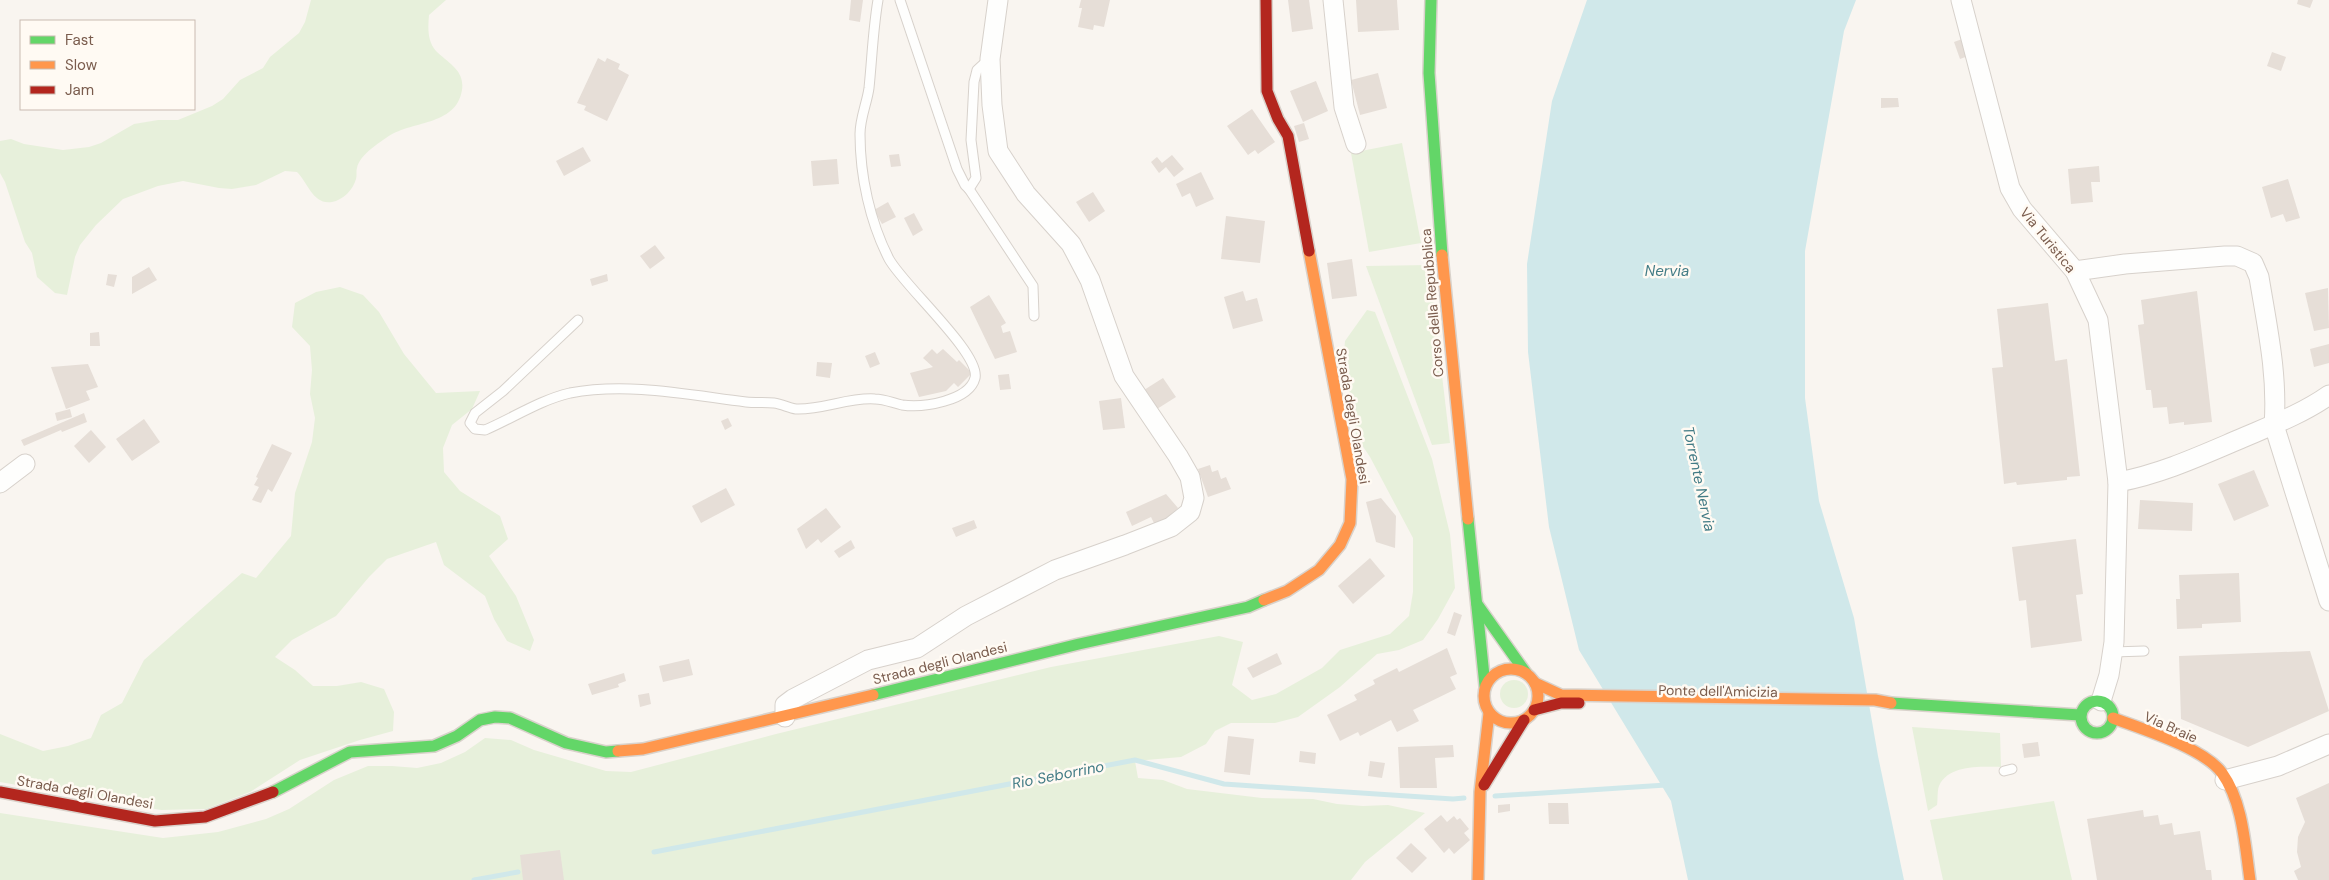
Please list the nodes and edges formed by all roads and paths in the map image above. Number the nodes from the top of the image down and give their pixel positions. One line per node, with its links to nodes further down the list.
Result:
1 (878, 0): 13 (lane)
2 (900, 0): 10 (lane)
3 (998, 0): 8 (street)
4 (1266, 0): 31 (main road, Strada degli Olandesi)
5 (1333, 0): 9 (street)
6 (1431, 0): 20 (main road, Corso della Repubblica)
7 (1961, 0): 11 (street, Via Turistica)
8 (990, 58): 10 (lane); 31 (street)
9 (1356, 144)
10 (969, 189): 12 (lane)
11 (2075, 271): 15 (street); 17 (street, Via Turistica)
12 (1034, 316)
13 (578, 320)
14 (2329, 395): 15 (street)
15 (2274, 425): 17 (street); 19 (street)
16 (25, 464): 18 (street)
17 (2118, 482): 22 (street, Via Turistica)
18 (0, 483)
19 (2329, 601)
20 (1476, 603): 23 (main road, Corso della Repubblica); 25 (main road, Corso della Repubblica)
21 (2144, 651): 22 (lane)
22 (2113, 652): 27 (street, Via Turistica)
23 (1526, 673): 24 (main road); 25 (main road)
24 (1535, 683): 26 (main road); 28 (main road)
25 (1485, 686): 29 (main road)
26 (1561, 699): 28 (main road); 30 (main road, Ponte dell'Amicizia)
27 (2101, 701): 30 (main road); 32 (main road)
28 (1534, 710): 33 (main road)
29 (1489, 712): 33 (main road); 37 (main road)
30 (2080, 715): 32 (main road)
31 (785, 717): 36 (main road, Strada degli Olandesi)
32 (2113, 718): 35 (main road, Via Braie)
33 (1524, 720): 37 (main road)
34 (2329, 744): 35 (street)
35 (2225, 780): 39 (main road, Via Braie)
36 (0, 792)
37 (1480, 792): 38 (main road)
38 (1478, 880)
39 (2250, 880)

